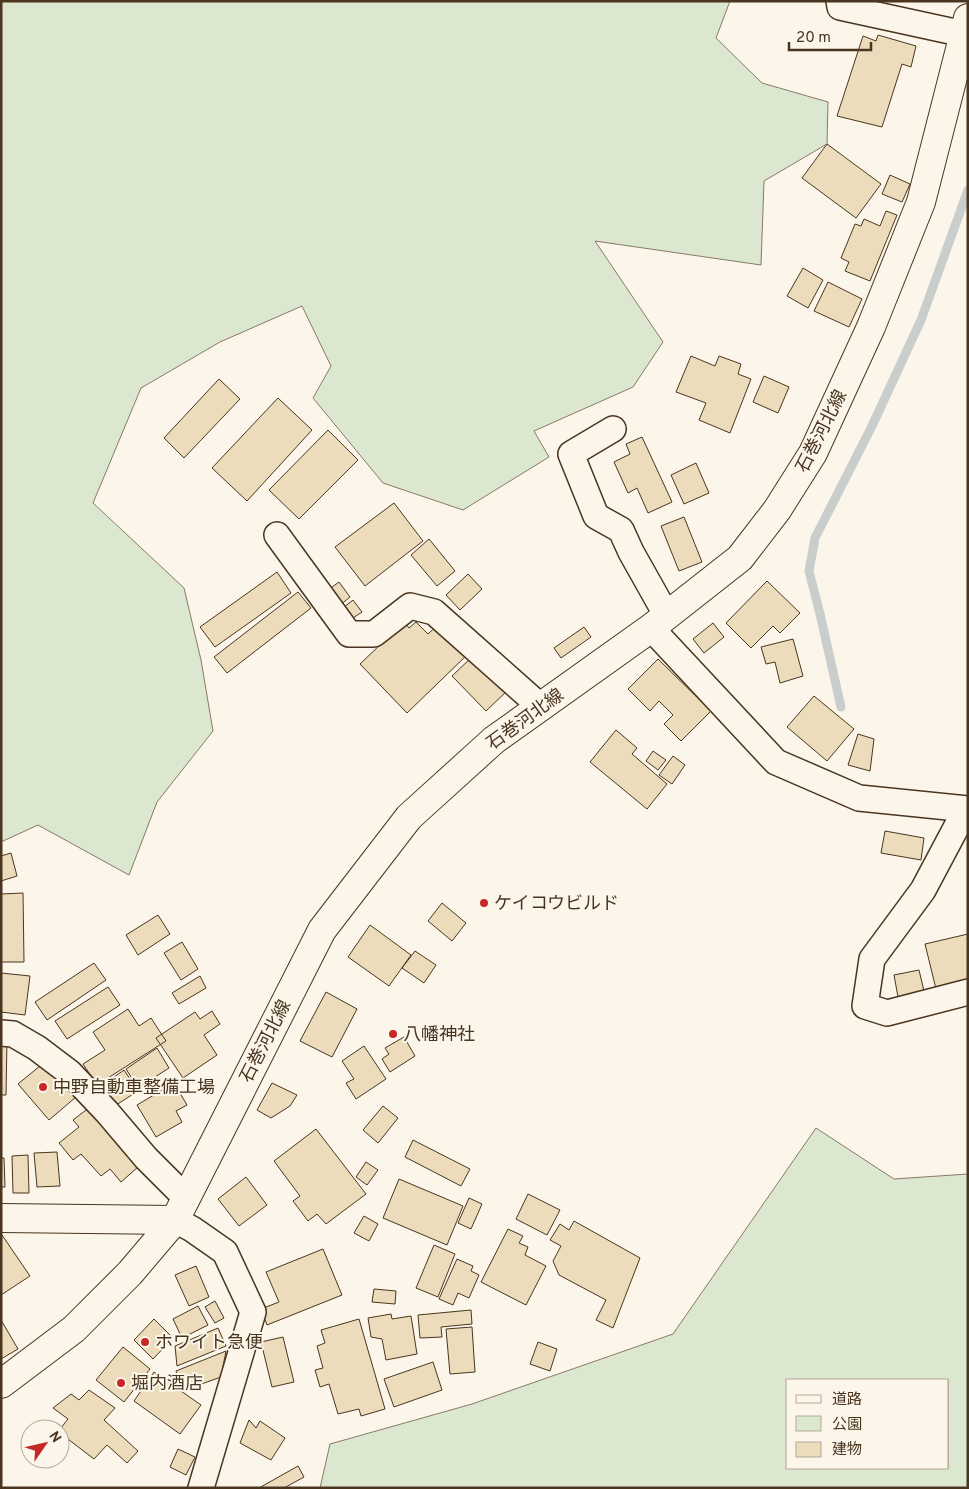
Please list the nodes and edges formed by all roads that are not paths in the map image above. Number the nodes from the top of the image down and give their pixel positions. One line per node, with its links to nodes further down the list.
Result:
1 (839, 1): 2 (street)
2 (966, 26): 5 (main road, 石巻河北線)
3 (613, 428): 5 (street)
4 (277, 535): 6 (street)
5 (659, 622): 6 (main road, 石巻河北線); 7 (street)
6 (540, 707): 10 (main road, 石巻河北線)
7 (967, 809): 8 (street)
8 (968, 992)
9 (1, 1033): 10 (street)
10 (180, 1209): 11 (main road); 12 (main road, 石巻河北線); 13 (street)
11 (1, 1218)
12 (1, 1384)
13 (201, 1488)

